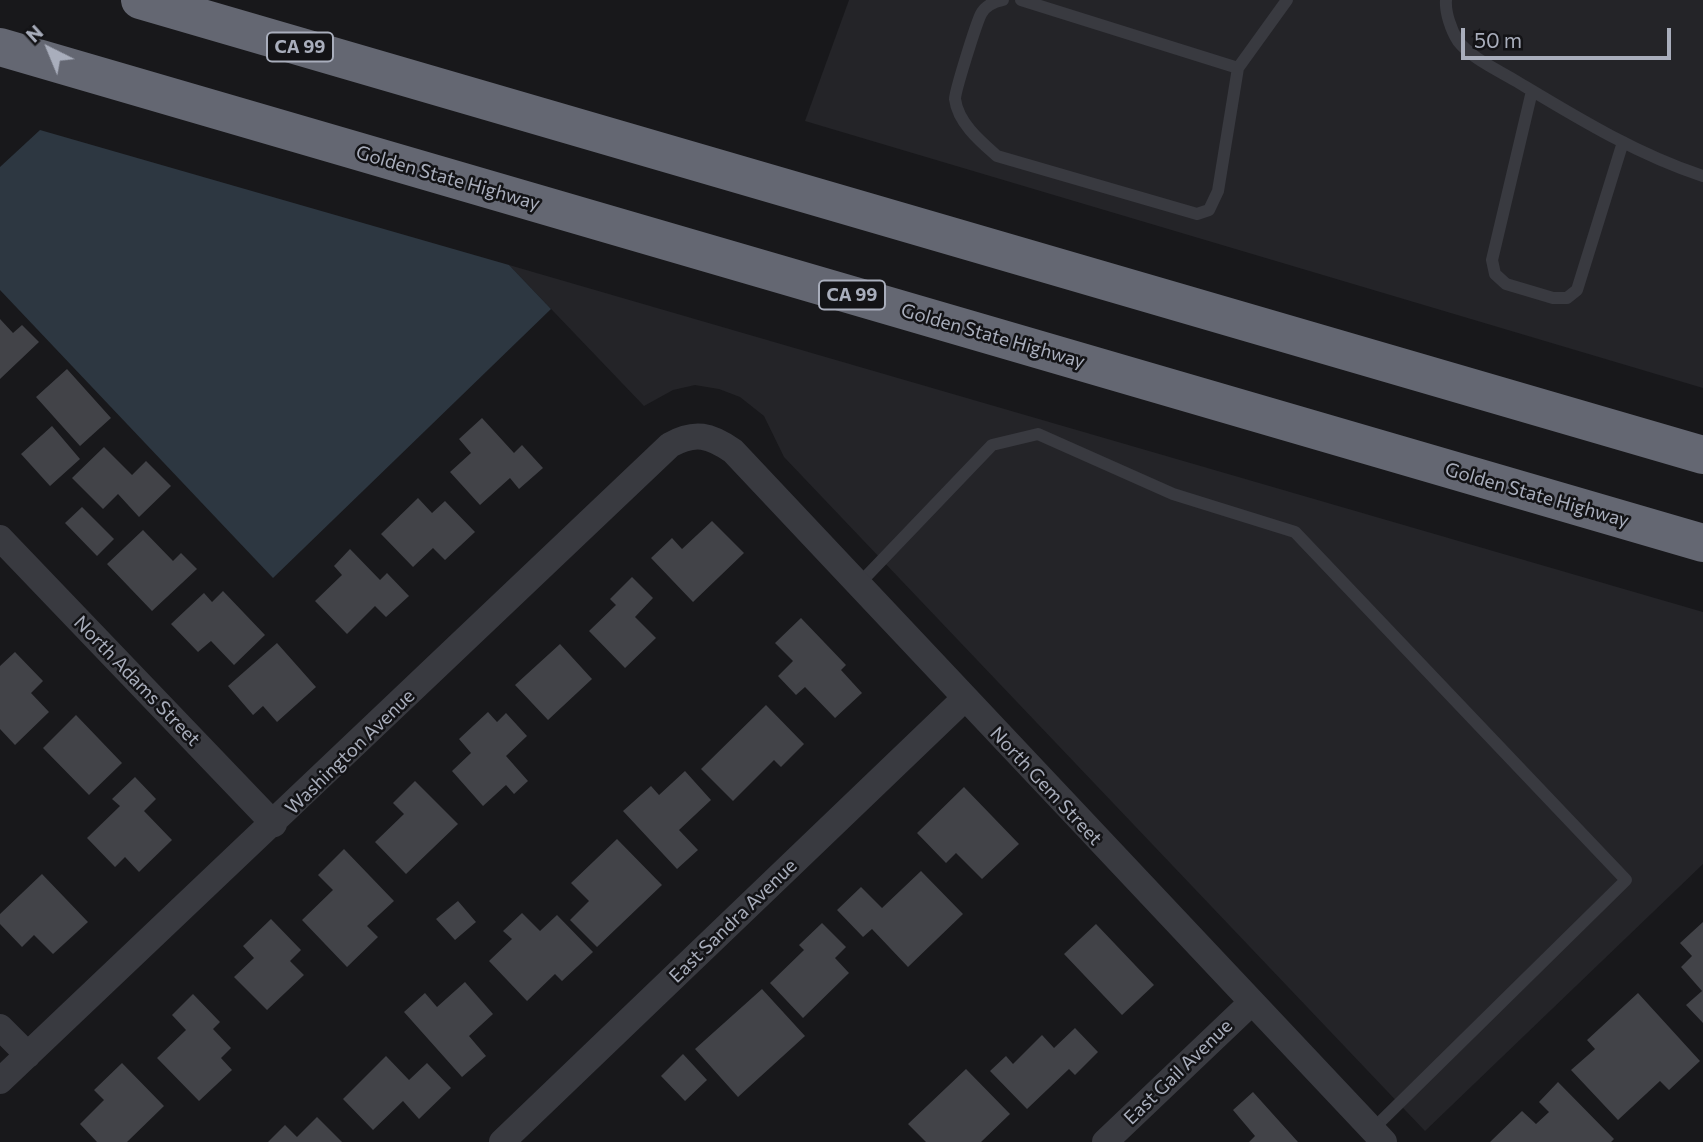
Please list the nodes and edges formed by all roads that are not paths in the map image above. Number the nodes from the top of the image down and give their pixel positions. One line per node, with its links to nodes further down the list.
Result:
1 (140, 0): 12 (highway, CA 99)
2 (1003, 0): 7 (lane)
3 (1021, 0): 7 (lane)
4 (1287, 0): 7 (lane)
5 (1446, 0): 8 (lane)
6 (0, 47): 14 (highway, Golden State Highway / CA 99)
7 (1238, 68)
8 (1532, 90): 9 (lane); 9 (lane)
9 (1623, 142): 10 (lane)
10 (1703, 176)
11 (705, 436): 15 (street, North Gem Street); 17 (street, Washington Avenue)
12 (1703, 455)
13 (0, 538): 17 (street, North Adams Street)
14 (1703, 543)
15 (858, 585): 16 (street, North Gem Street); 22 (lane)
16 (964, 699): 18 (street, North Gem Street); 23 (street, East Sandra Avenue)
17 (274, 824): 20 (street, Washington Avenue)
18 (1251, 1003): 22 (street, North Gem Street); 24 (street, East Gail Avenue)
19 (0, 1027): 20 (street)
20 (28, 1055): 21 (street, Washington Avenue)
21 (0, 1082)
22 (1378, 1136)
23 (502, 1142)
24 (1105, 1142)

